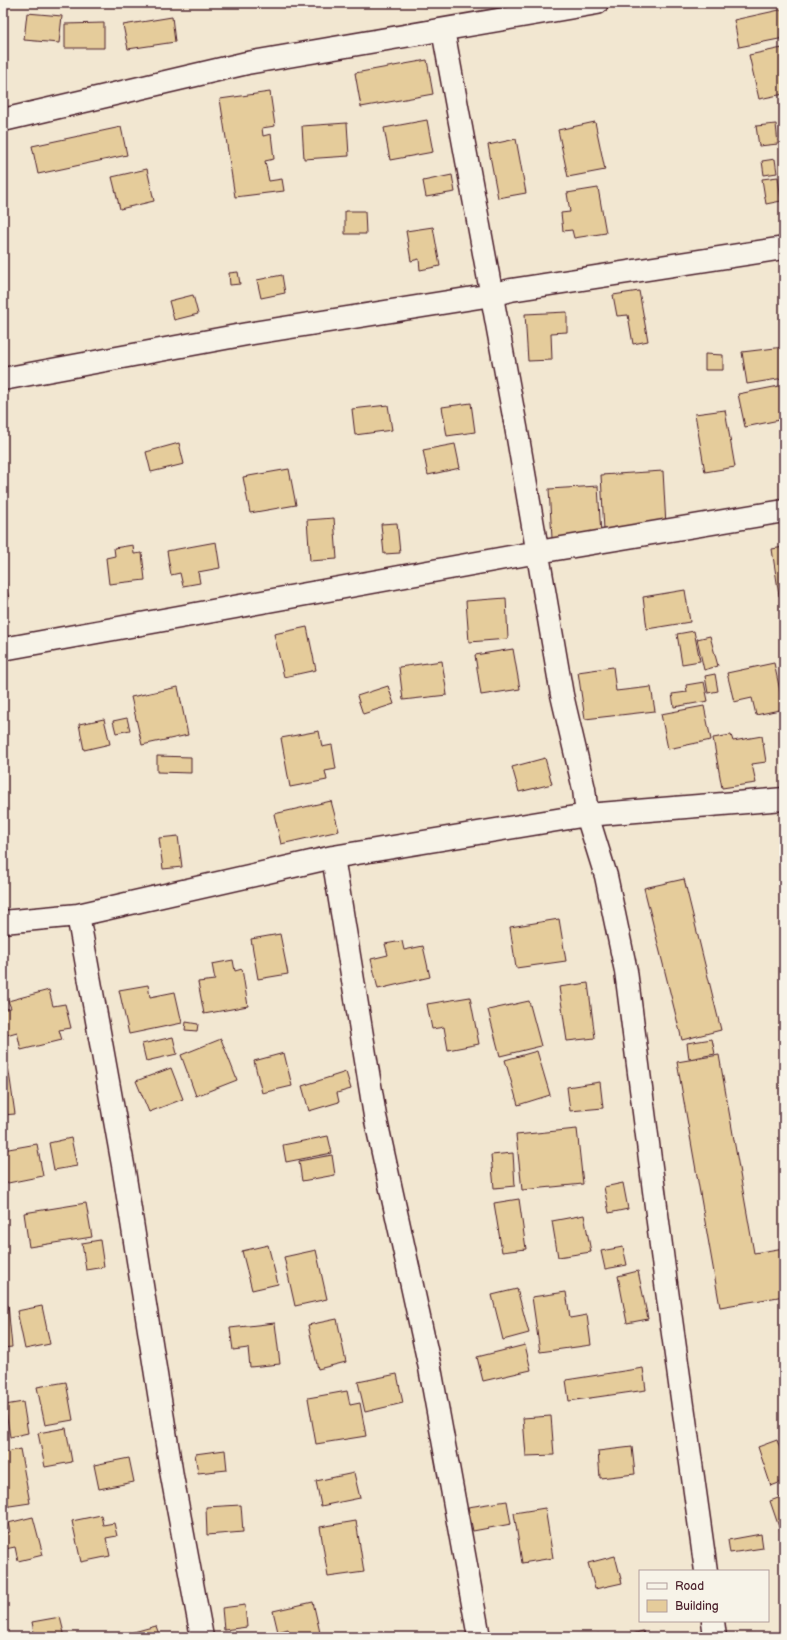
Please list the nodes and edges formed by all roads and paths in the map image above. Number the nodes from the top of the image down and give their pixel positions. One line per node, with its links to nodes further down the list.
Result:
1 (597, 3): 2 (street)
2 (501, 10): 3 (street)
3 (443, 30): 4 (street); 6 (street)
4 (3, 120)
5 (784, 248): 6 (street)
6 (492, 295): 7 (street); 9 (street)
7 (3, 379)
8 (784, 511): 9 (street)
9 (538, 552): 10 (street); 12 (street)
10 (3, 649)
11 (784, 798): 12 (street)
12 (587, 814): 13 (street); 16 (street)
13 (333, 857): 14 (street); 19 (street)
14 (78, 915): 15 (street); 18 (street)
15 (3, 922)
16 (706, 1570)
17 (713, 1622): 20 (street)
18 (202, 1637)
19 (479, 1637)
20 (715, 1637)

